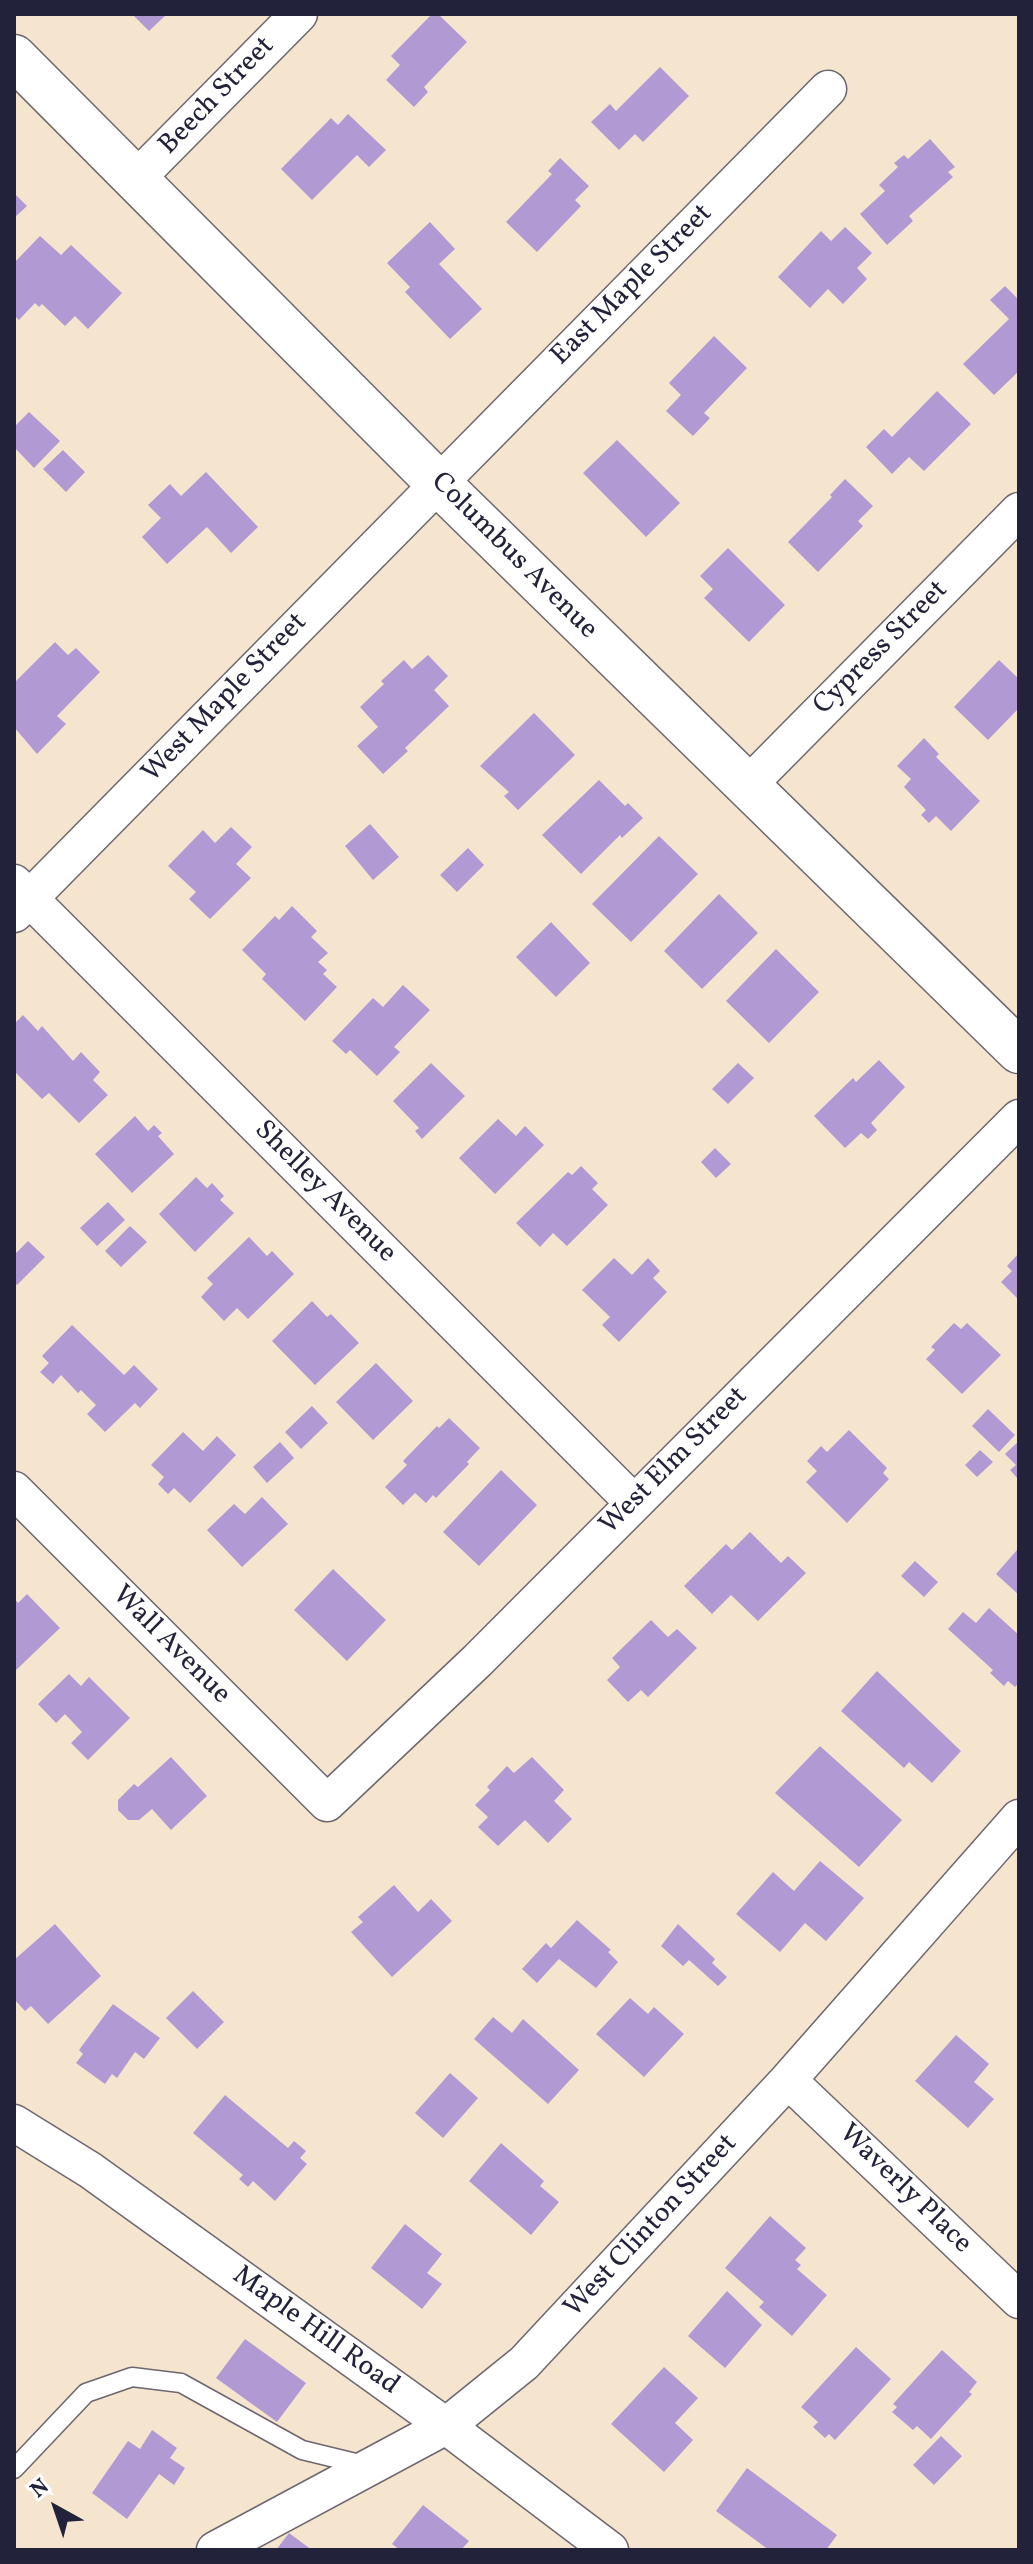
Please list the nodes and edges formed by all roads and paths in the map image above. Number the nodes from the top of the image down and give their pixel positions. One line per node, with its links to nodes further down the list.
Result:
1 (299, 14): 4 (street, Beech Street)
2 (14, 57): 4 (street, Columbus Avenue)
3 (828, 89): 5 (street, East Maple Street)
4 (136, 179): 5 (street, Columbus Avenue)
5 (438, 483): 7 (street, Columbus Avenue); 8 (street, West Maple Street)
6 (1019, 511): 7 (street, Cypress Street)
7 (746, 787): 9 (street, Columbus Avenue)
8 (19, 899): 12 (street, Shelley Avenue)
9 (1019, 1051)
10 (1019, 1118): 12 (street, West Elm Street)
11 (14, 1490): 13 (street, Wall Avenue)
12 (634, 1503): 13 (street, West Elm Street)
13 (327, 1803)
14 (1019, 1818): 15 (street, West Clinton Street)
15 (788, 2080): 17 (street, Waverly Place); 18 (street, West Clinton Street)
16 (14, 2123): 18 (street, Maple Hill Road)
17 (1019, 2300)
18 (446, 2426): 19 (street, West Clinton Street); 22 (street, Maple Hill Road)
19 (370, 2467): 20 (lane); 21 (street, West Clinton Street)
20 (14, 2469)
21 (215, 2550)
22 (610, 2550)

